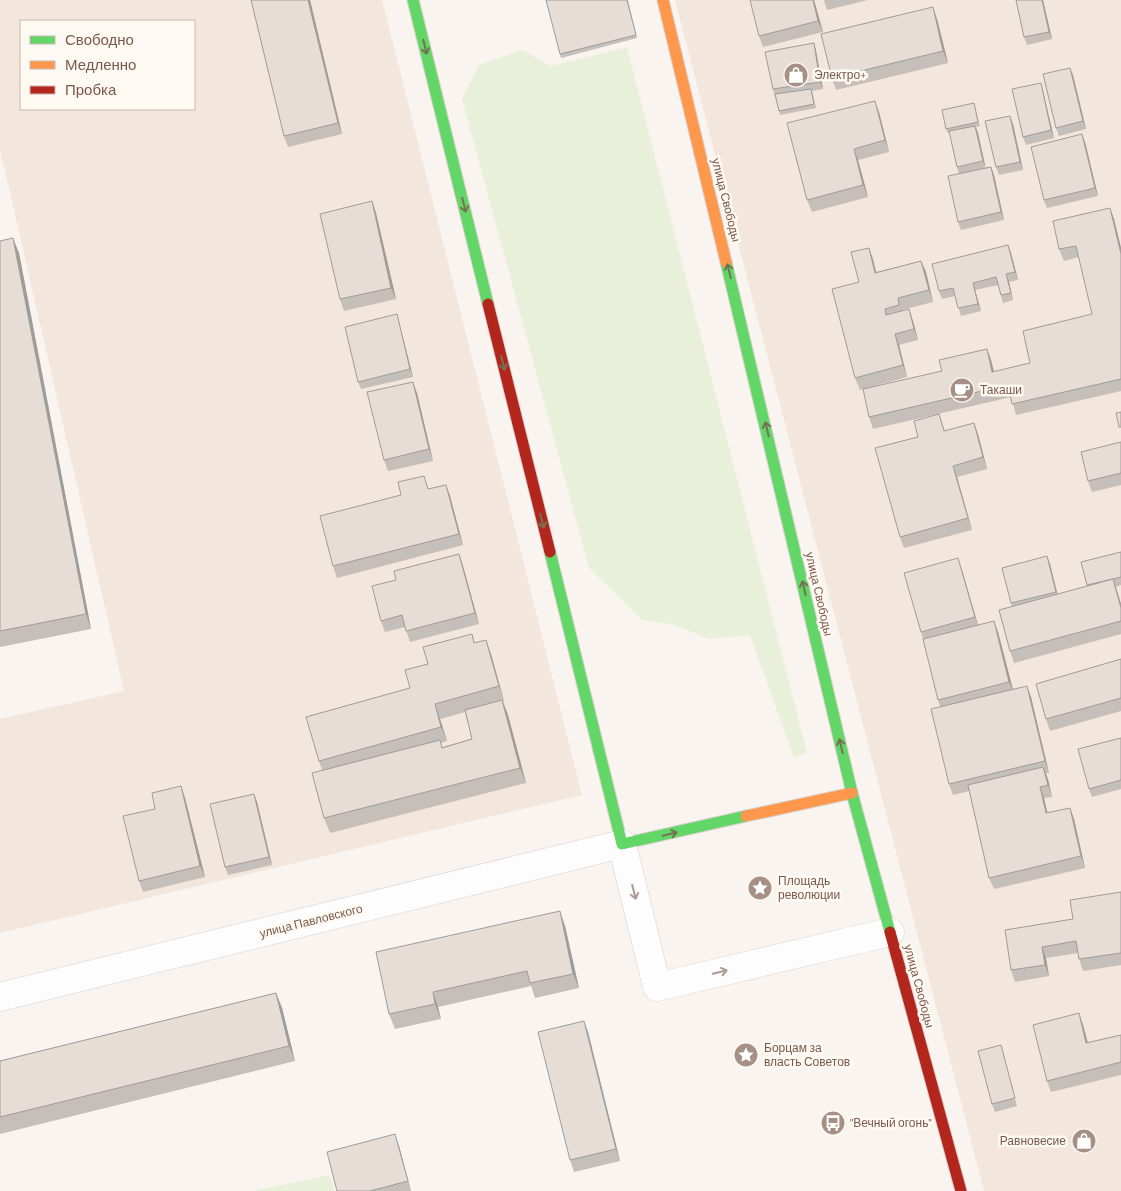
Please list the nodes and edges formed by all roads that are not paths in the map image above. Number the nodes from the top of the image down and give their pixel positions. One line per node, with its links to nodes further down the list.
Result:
1 (413, 0): 4 (main road, one-way to 4)
2 (663, 0): 3 (main road, улица Свободы, one-way to 2)
3 (852, 793): 4 (main road, one-way to 3); 5 (main road, улица Свободы)
4 (622, 844): 5 (street, one-way to 5); 6 (street, улица Павловского)
5 (890, 932): 7 (main road, улица Свободы)
6 (0, 997)
7 (961, 1191)

